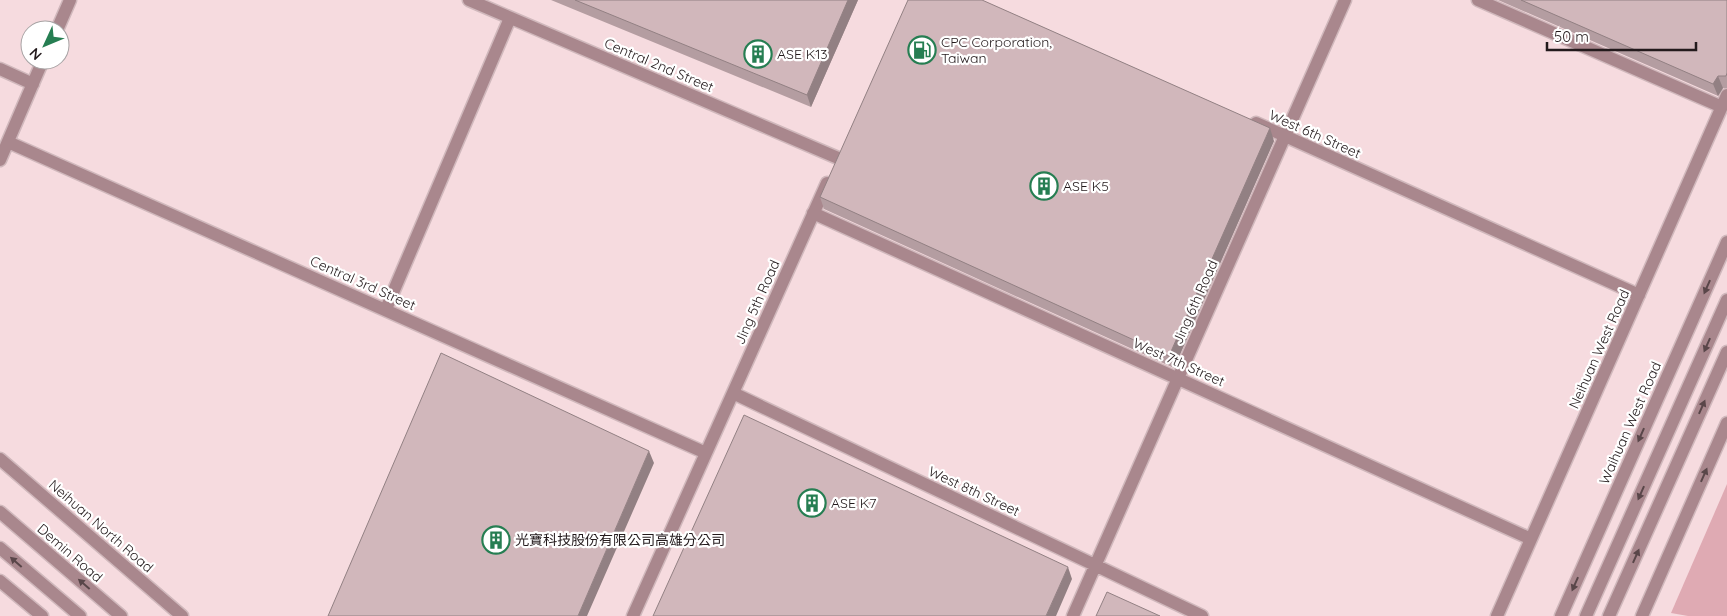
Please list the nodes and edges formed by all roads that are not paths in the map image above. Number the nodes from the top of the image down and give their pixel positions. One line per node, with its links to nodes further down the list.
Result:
1 (70, 0): 6 (street)
2 (469, 0): 5 (street, Central 2nd Street)
3 (1345, 0): 12 (street, Jing 6th Road)
4 (1478, 0): 10 (street)
5 (510, 18): 15 (street, Central 2nd Street); 20 (street)
6 (61, 20)
7 (0, 70): 9 (street)
8 (39, 70): 9 (street)
9 (33, 84): 13 (street)
10 (1724, 101): 18 (street, Neihuan West Road)
11 (1240, 116): 12 (street, West 6th Street)
12 (1285, 136): 18 (street, West 6th Street); 22 (street, Jing 6th Road)
13 (8, 142): 14 (street); 20 (street, Central 3rd Street)
14 (0, 160)
15 (836, 162): 16 (street, Jing 5th Road)
16 (813, 213): 22 (street, West 7th Street); 23 (street, Jing 5th Road)
17 (1727, 242): 40 (street, Waihuan West Road, one-way to 40)
18 (1639, 295): 28 (street, Neihuan West Road)
19 (1727, 300): 41 (street, one-way to 41)
20 (386, 309): 25 (street, Central 3rd Street)
21 (1727, 352): 42 (street, one-way to 21)
22 (1178, 379): 28 (street, West 7th Street); 30 (street, Jing 6th Road)
23 (733, 392): 25 (street, Jing 5th Road); 30 (street, West 8th Street)
24 (1727, 423): 43 (street, one-way to 24)
25 (706, 453): 36 (street, Jing 5th Road)
26 (0, 459): 35 (street, Neihuan North Road)
27 (0, 512): 34 (street, Demin Road, one-way to 27)
28 (1531, 539): 39 (street, Neihuan West Road)
29 (0, 548): 33 (street, one-way to 29)
30 (1096, 565): 37 (street, Jing 6th Road); 38 (street, West 8th Street)
31 (0, 581): 32 (street)
32 (42, 616)
33 (80, 616)
34 (121, 616)
35 (182, 616)
36 (633, 616)
37 (1073, 616)
38 (1202, 616)
39 (1497, 616)
40 (1561, 616)
41 (1586, 616)
42 (1609, 616)
43 (1642, 616)

